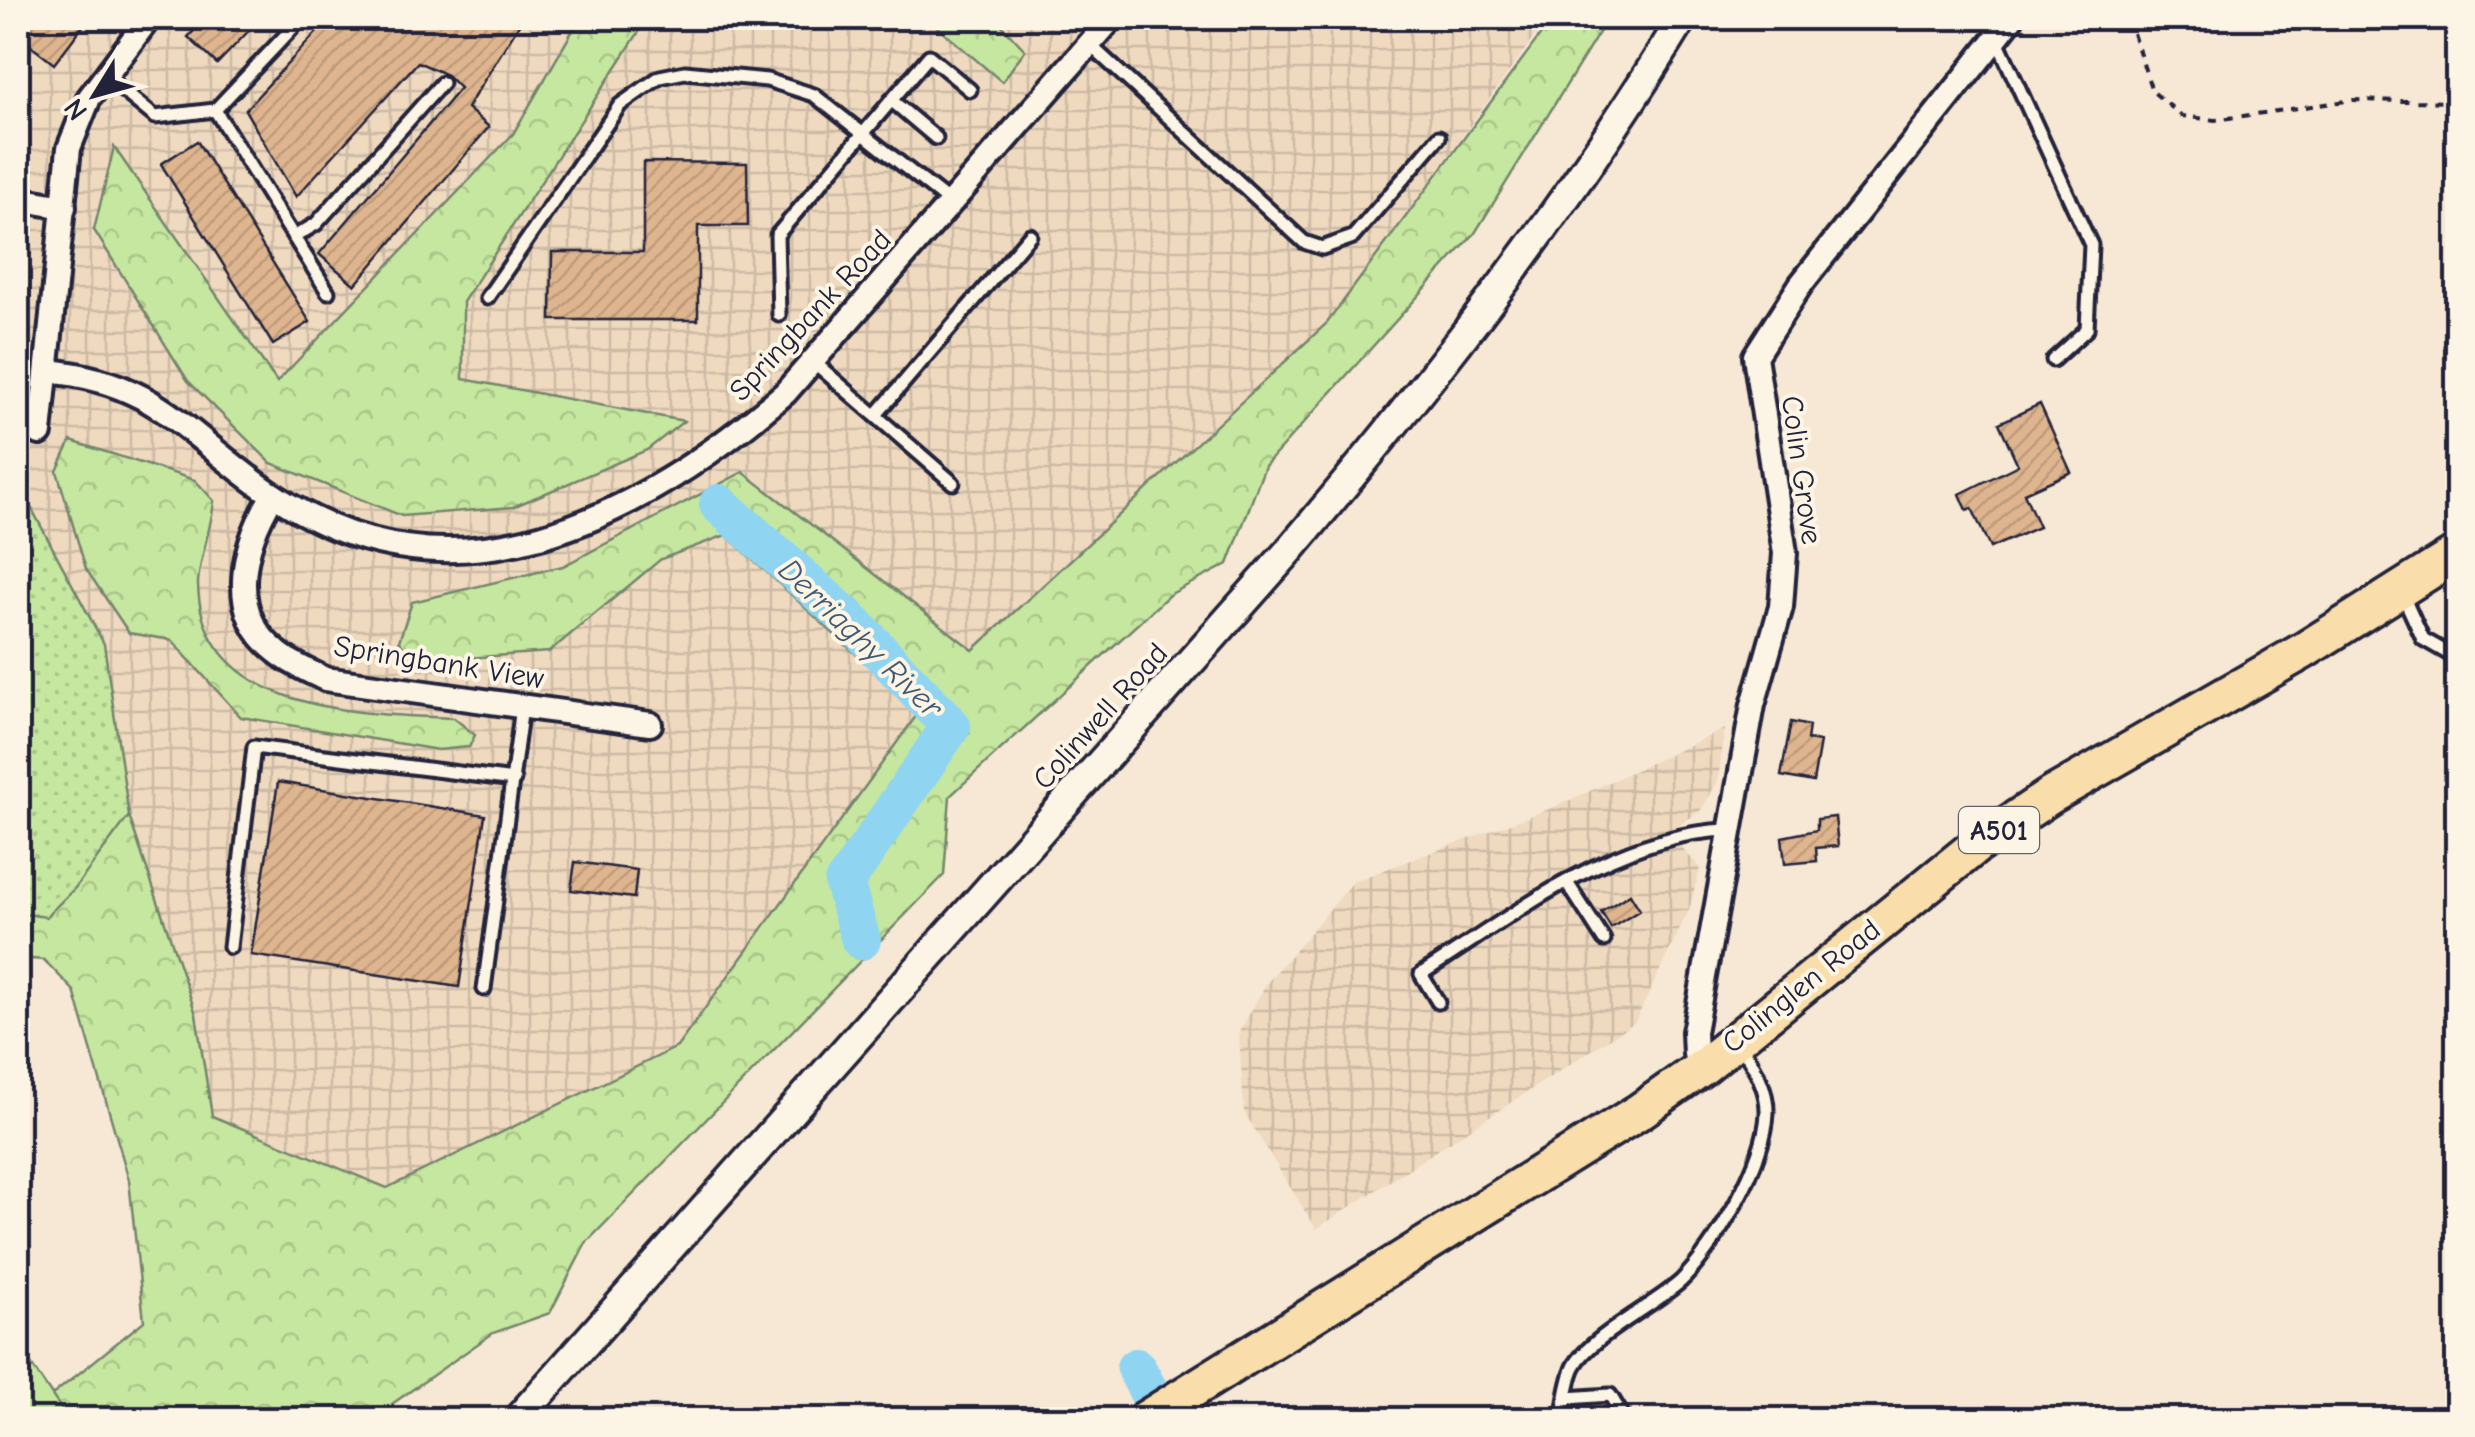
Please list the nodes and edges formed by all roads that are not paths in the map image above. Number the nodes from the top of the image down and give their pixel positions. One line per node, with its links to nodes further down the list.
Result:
1 (148, 18): 8 (street)
2 (302, 18): 12 (lane)
3 (1112, 18): 7 (street, Springbank Road)
4 (1683, 18): 46 (street, Colinwell Road)
5 (2012, 18): 6 (street, Colin Grove)
6 (1996, 38): 24 (lane); 37 (street, Colin Grove)
7 (1089, 44): 14 (lane); 17 (street, Springbank Road)
8 (104, 75): 12 (lane); 18 (street)
9 (442, 83): 20 (lane)
10 (970, 90): 11 (lane)
11 (891, 100): 13 (lane); 15 (lane)
12 (215, 110): 20 (lane)
13 (864, 132): 17 (lane); 22 (lane); 23 (lane)
14 (1439, 137)
15 (936, 138)
16 (18, 199): 18 (street)
17 (952, 205): 25 (street, Springbank Road)
18 (64, 207): 26 (street)
19 (1030, 236): 27 (lane)
20 (294, 238): 21 (lane)
21 (328, 292)
22 (487, 298)
23 (779, 315)
24 (2053, 360)
25 (815, 363): 27 (lane); 30 (street, Springbank Road)
26 (47, 371): 28 (street); 30 (street, Springbank Road)
27 (876, 416): 29 (lane)
28 (40, 433)
29 (952, 483)
30 (272, 494): 34 (street, Springbank View)
31 (2458, 553): 32 (main road, Colinglen Road / A501)
32 (2400, 590): 33 (lane); 43 (main road, Colinglen Road / A501)
33 (2458, 660)
34 (522, 707): 35 (street, Springbank View); 36 (lane)
35 (650, 724)
36 (514, 780): 40 (lane); 41 (lane)
37 (1728, 830): 38 (lane); 44 (street, Colin Grove)
38 (1568, 884): 39 (lane); 42 (lane)
39 (1604, 940)
40 (230, 947)
41 (484, 989)
42 (1438, 1002)
43 (1736, 1040): 44 (main road, Colinglen Road / A501); 45 (lane)
44 (1704, 1066): 47 (main road, Colinglen Road / A501)
45 (1567, 1398): 48 (lane); 49 (lane)
46 (517, 1420)
47 (1144, 1420)
48 (1562, 1420)
49 (1625, 1420)

